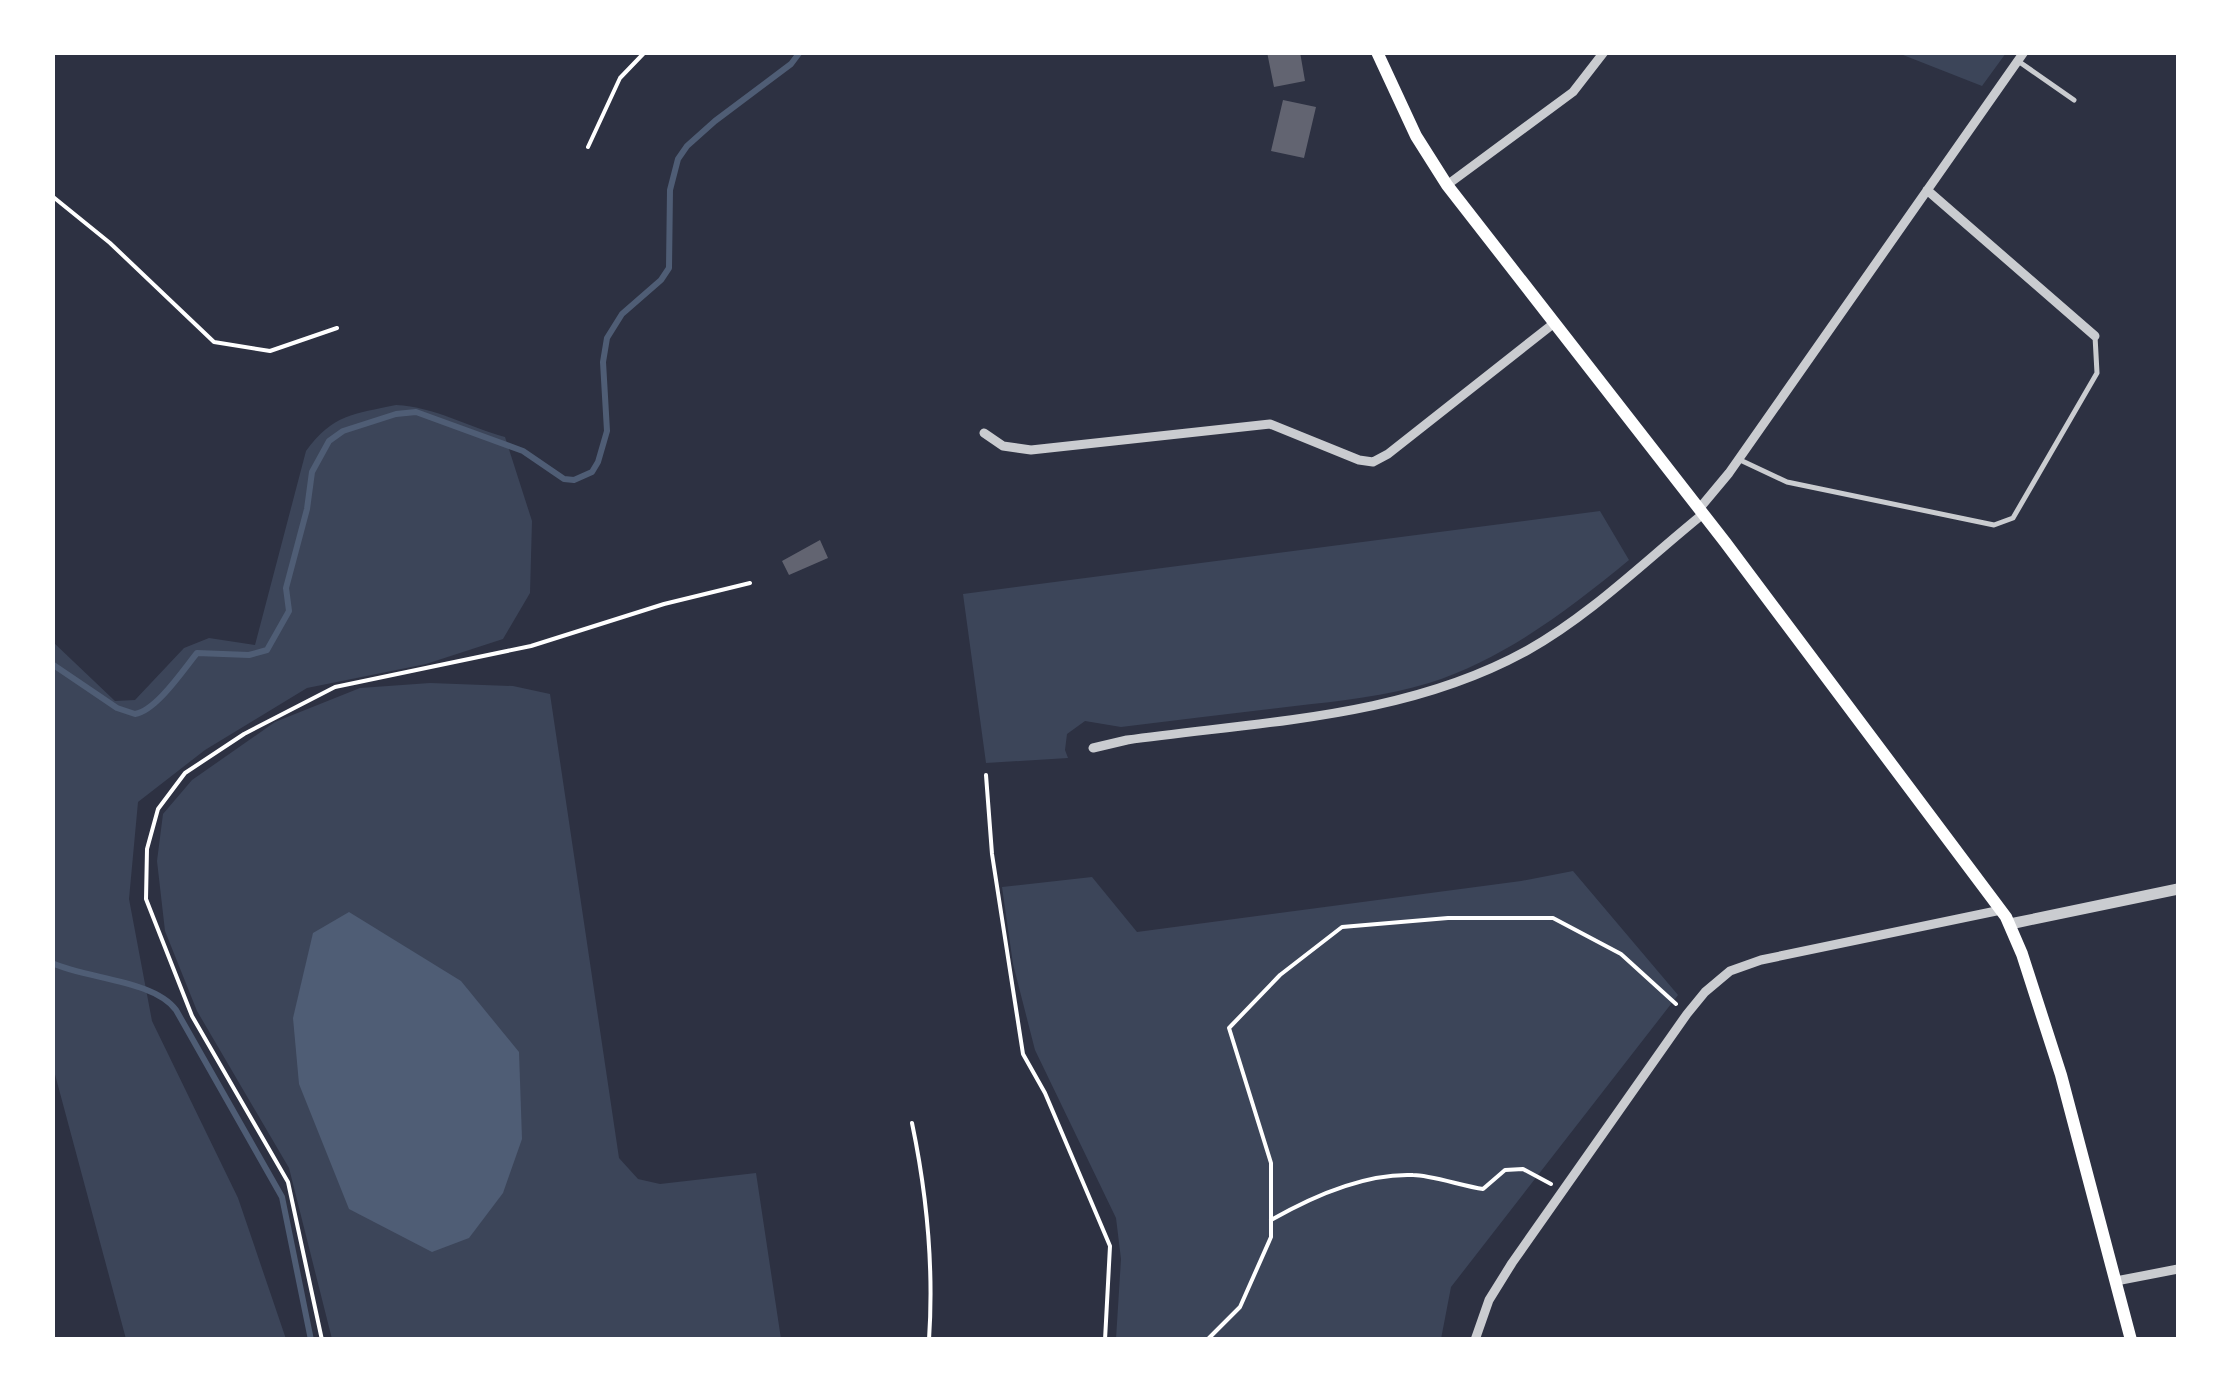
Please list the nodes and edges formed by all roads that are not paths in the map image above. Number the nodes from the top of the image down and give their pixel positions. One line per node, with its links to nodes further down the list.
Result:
1 (1376, 52): 5 (main road)
2 (1604, 52): 5 (street)
3 (2021, 57): 4 (lane); 6 (street)
4 (2074, 100)
5 (1447, 186): 7 (main road)
6 (1927, 190): 8 (street); 10 (street)
7 (1553, 324): 9 (street); 11 (main road)
8 (2095, 336): 10 (lane)
9 (984, 433)
10 (1738, 459): 11 (street)
11 (1701, 511): 12 (street); 14 (main road)
12 (1093, 748)
13 (2178, 888): 15 (street)
14 (2001, 910): 15 (main road); 18 (street)
15 (2010, 924): 17 (main road)
16 (2178, 1269): 17 (street)
17 (2116, 1282): 19 (main road)
18 (1475, 1340)
19 (2131, 1340)

